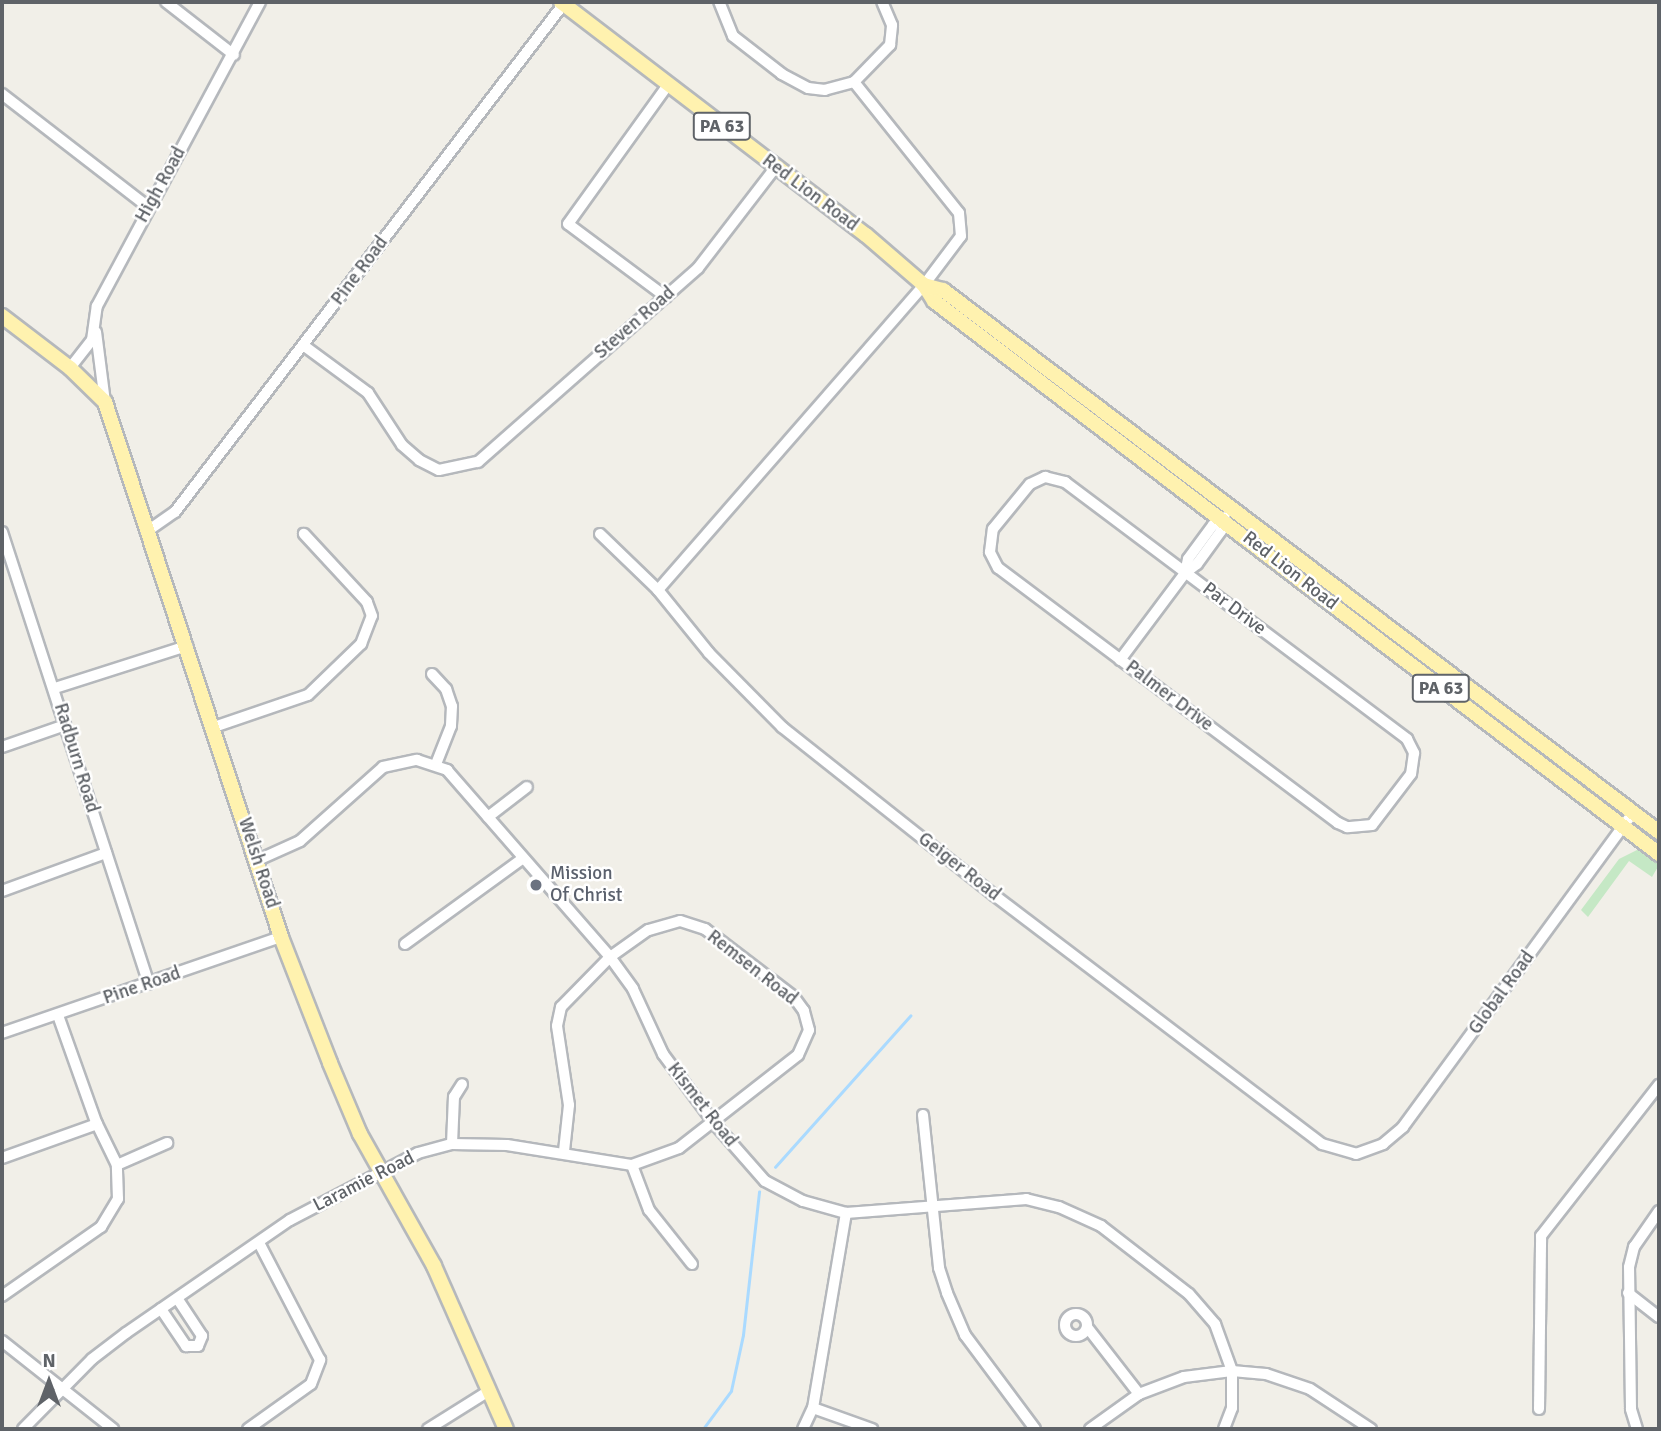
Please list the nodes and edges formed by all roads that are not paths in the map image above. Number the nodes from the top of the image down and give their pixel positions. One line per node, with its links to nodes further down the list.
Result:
1 (166, 2): 6 (street)
2 (260, 2): 6 (street, High Road)
3 (719, 2): 7 (street)
4 (882, 2): 7 (street)
5 (563, 3): 8 (main road, Red Lion Road / PA 63); 16 (street, Pine Road)
6 (234, 55): 11 (street, High Road)
7 (854, 82): 12 (street)
8 (668, 85): 10 (main road, Red Lion Road / PA 63); 13 (street)
9 (2, 94): 11 (street)
10 (775, 167): 12 (main road, Red Lion Road / PA 63); 13 (street, Steven Road)
11 (148, 207): 15 (street, High Road)
12 (924, 285): 20 (main road, Red Lion Road / PA 63); 26 (street)
13 (666, 297): 16 (street, Steven Road)
14 (2, 316): 17 (main road, Welsh Road)
15 (96, 328): 17 (street, High Road); 18 (street)
16 (303, 345): 21 (street, Pine Road)
17 (70, 368): 18 (main road, Welsh Road)
18 (105, 402): 21 (main road, Welsh Road)
19 (1045, 477): 25 (street, Par Drive); 28 (street, Palmer Drive)
20 (1228, 514): 25 (street); 36 (main road, Red Lion Road / PA 63); 39 (main road, Red Lion Road / PA 63)
21 (146, 531): 27 (main road, Welsh Road)
22 (2, 532): 30 (street, Radburn Road)
23 (304, 534): 32 (street)
24 (600, 534): 26 (street, Geiger Road)
25 (1185, 573): 28 (street); 38 (street, Par Drive)
26 (658, 590): 60 (street, Geiger Road)
27 (187, 646): 30 (street); 32 (main road, Welsh Road)
28 (1120, 660): 38 (street, Palmer Drive)
29 (432, 674): 34 (street)
30 (55, 688): 31 (street, Radburn Road)
31 (65, 725): 33 (street); 41 (street, Radburn Road)
32 (214, 727): 44 (main road, Welsh Road)
33 (2, 747)
34 (436, 764): 37 (street, Kismet Road); 44 (street)
35 (527, 787): 37 (street)
36 (1633, 813): 39 (street, Global Road); 40 (main road, Red Lion Road / PA 63)
37 (488, 817): 43 (street, Kismet Road)
38 (1357, 828)
39 (1625, 829): 42 (main road, Red Lion Road / PA 63); 60 (street, Global Road)
40 (1659, 832)
41 (106, 853): 45 (street); 49 (street, Radburn Road)
42 (1659, 854)
43 (522, 859): 47 (street); 48 (street, Kismet Road)
44 (258, 860): 46 (main road, Welsh Road)
45 (2, 891)
46 (281, 937): 49 (street, Pine Road); 64 (main road, Welsh Road)
47 (405, 944)
48 (610, 957): 55 (street, Kismet Road); 55 (street, Remsen Road); 59 (street, Remsen Road)
49 (149, 984): 50 (street, Pine Road)
50 (58, 1014): 51 (street, Pine Road); 56 (street)
51 (2, 1033)
52 (462, 1084): 58 (street)
53 (1659, 1085): 82 (street)
54 (923, 1115): 65 (street)
55 (714, 1123): 63 (street); 67 (street, Kismet Road)
56 (97, 1124): 61 (street); 62 (street)
57 (167, 1143): 62 (street)
58 (452, 1144): 59 (street, Laramie Road); 64 (street, Laramie Road)
59 (564, 1151): 63 (street, Laramie Road)
60 (1356, 1154)
61 (2, 1158)
62 (117, 1165): 71 (street)
63 (632, 1165): 69 (street)
64 (383, 1171): 68 (street, Laramie Road); 79 (main road, Welsh Road)
65 (932, 1203): 67 (street, Kismet Road); 77 (street, Kismet Road); 90 (street)
66 (1659, 1211): 70 (street)
67 (846, 1213): 81 (street)
68 (259, 1242): 72 (street, Laramie Road); 85 (street)
69 (692, 1264)
70 (1628, 1293): 74 (street); 94 (street)
71 (2, 1296)
72 (177, 1298): 73 (street, Laramie Road); 73 (street)
73 (161, 1309): 78 (street, Laramie Road)
74 (1659, 1317)
75 (1087, 1327): 80 (street)
76 (2, 1341): 78 (street)
77 (1232, 1371): 80 (street); 92 (street, Kismet Road); 93 (street)
78 (59, 1390): 83 (street, Laramie Road); 84 (street)
79 (487, 1392): 86 (street); 87 (main road, Welsh Road)
80 (1139, 1394): 91 (street)
81 (813, 1408): 88 (street); 89 (street)
82 (1539, 1409)
83 (23, 1429)
84 (113, 1429)
85 (248, 1429)
86 (428, 1429)
87 (506, 1429)
88 (803, 1429)
89 (872, 1429)
90 (1035, 1429)
91 (1090, 1429)
92 (1224, 1429)
93 (1371, 1429)
94 (1637, 1429)

